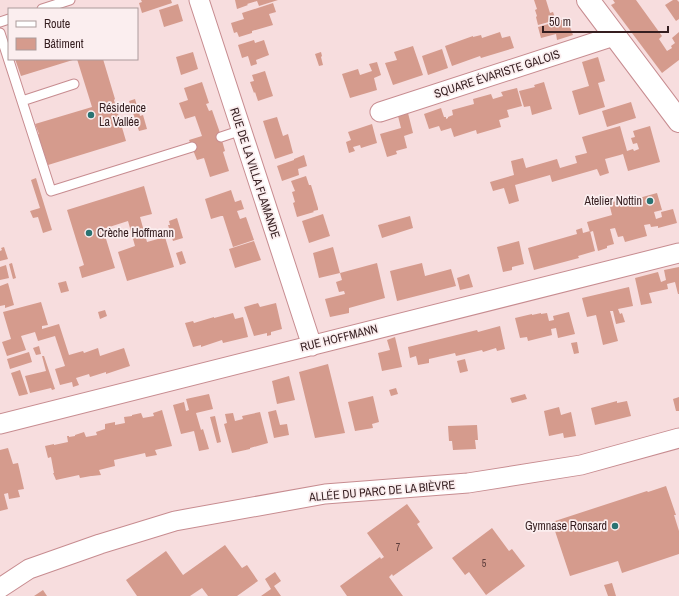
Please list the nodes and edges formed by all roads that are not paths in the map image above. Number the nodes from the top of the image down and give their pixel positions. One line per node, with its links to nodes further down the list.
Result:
1 (70, 0): 4 (lane)
2 (199, 0): 13 (street, RUE DE LA VILLA FLAMANDE)
3 (588, 0): 6 (main road)
4 (45, 8)
5 (0, 33): 7 (lane)
6 (614, 36): 11 (street, SQUARE ÉVARISTE GALOIS); 12 (main road)
7 (8, 57)
8 (9, 60): 10 (lane)
9 (74, 84): 10 (lane)
10 (22, 100): 15 (lane)
11 (380, 112)
12 (679, 121)
13 (242, 130): 14 (lane); 17 (street, RUE DE LA VILLA FLAMANDE)
14 (221, 138)
15 (192, 147)
16 (679, 253): 17 (street, RUE HOFFMANN)
17 (312, 346): 18 (street, RUE HOFFMANN)
18 (0, 422)
19 (679, 438): 20 (street, ALLÉE DU PARC DE LA BIÈVRE)
20 (0, 588)

